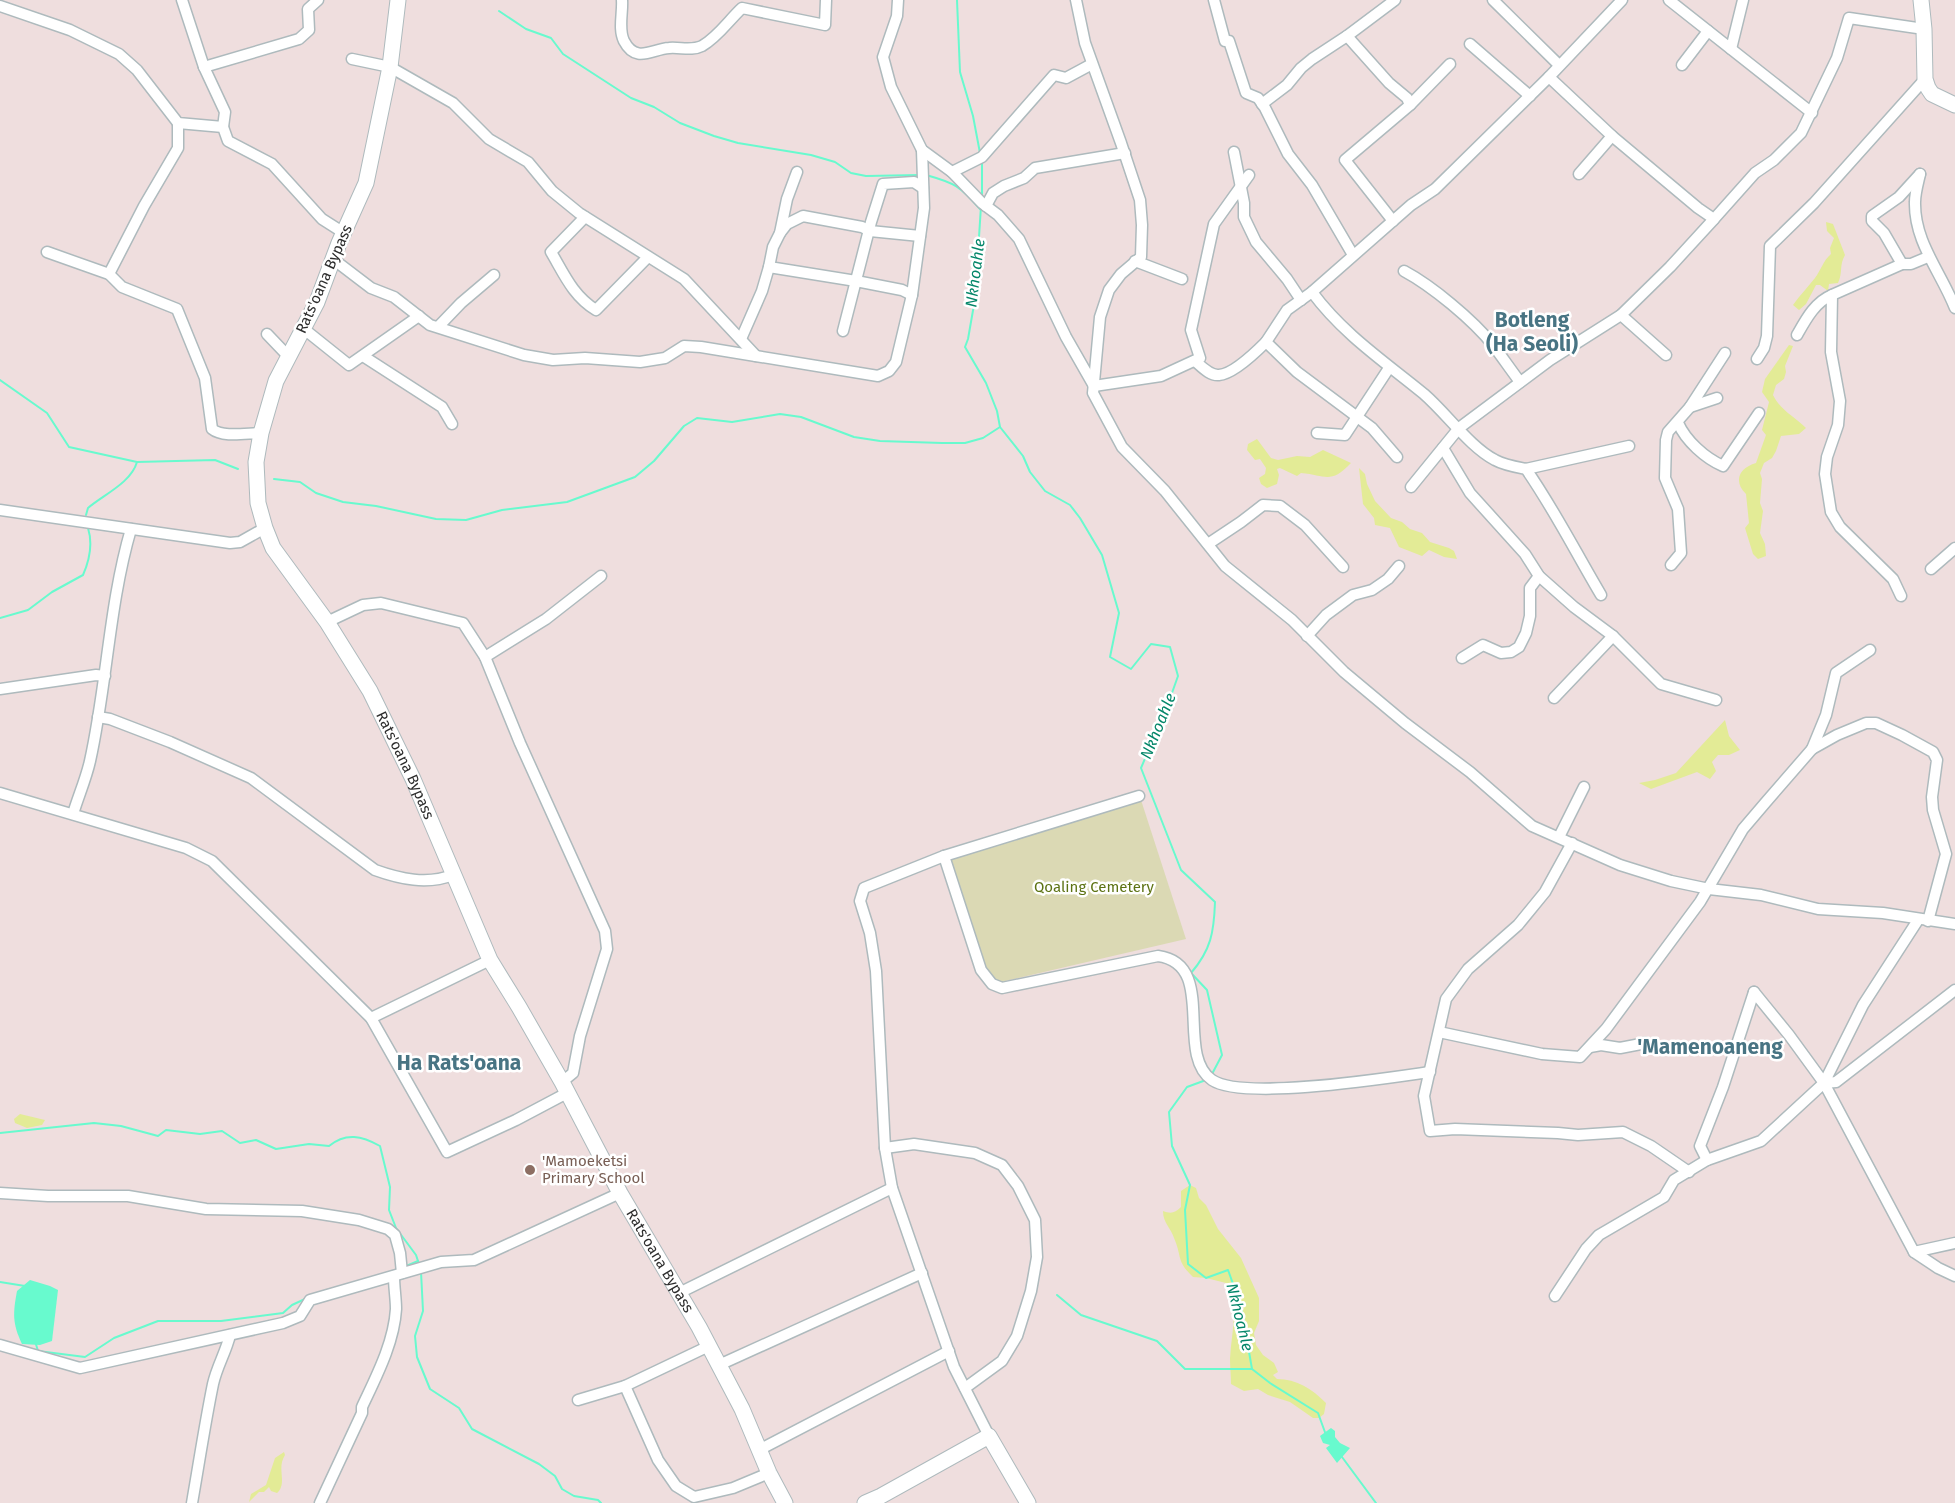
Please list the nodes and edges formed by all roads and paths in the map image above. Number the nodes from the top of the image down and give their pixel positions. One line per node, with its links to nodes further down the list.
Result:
1 (182, 0): 26 (street)
2 (318, 0): 26 (street)
3 (398, 0): 27 (street, Rats'oana Bypass)
4 (622, 0): 5 (street)
5 (826, 0)
6 (898, 0): 38 (street)
7 (1076, 0): 22 (street)
8 (1214, 0): 31 (street)
9 (1395, 0): 18 (street)
10 (1493, 0): 24 (street)
11 (1622, 0): 24 (street)
12 (1669, 0): 17 (street)
13 (1743, 0): 20 (street)
14 (1921, 0): 16 (street)
15 (0, 6): 35 (street)
16 (1924, 29): 29 (street); 34 (street)
17 (1708, 31): 20 (street); 25 (street)
18 (1347, 36): 31 (street); 32 (street)
19 (1470, 44): 30 (street)
20 (1731, 49): 34 (street)
21 (352, 59): 27 (street)
22 (1092, 64): 40 (street); 42 (street)
23 (1450, 64): 32 (street)
24 (1559, 65): 28 (street)
25 (1682, 65)
26 (204, 67): 36 (street)
27 (390, 67): 48 (street); 52 (street, Rats'oana Bypass)
28 (1549, 77): 30 (street); 37 (street)
29 (1925, 79): 33 (street); 87 (street)
30 (1530, 96): 50 (street)
31 (1262, 104): 56 (street)
32 (1410, 105): 50 (street)
33 (1955, 105)
34 (1812, 113): 49 (street)
35 (178, 123): 36 (street); 64 (street)
36 (223, 127): 52 (street)
37 (1612, 135): 43 (street); 49 (street)
38 (922, 150): 42 (street); 46 (street)
39 (1234, 152): 45 (street)
40 (1125, 153): 47 (street); 60 (street)
41 (797, 172): 53 (street)
42 (952, 172): 47 (street)
43 (1580, 174)
44 (1249, 175): 45 (street)
45 (1240, 186): 71 (street); 88 (street)
46 (923, 188): 51 (street); 54 (street)
47 (986, 206): 91 (street)
48 (585, 217): 57 (street); 57 (street)
49 (1714, 219): 73 (street)
50 (1393, 221): 56 (street)
51 (870, 231): 53 (street); 54 (street); 67 (street)
52 (344, 233): 59 (street, Rats'oana Bypass)
53 (780, 233): 62 (street)
54 (920, 236): 69 (street)
55 (47, 252): 64 (street)
56 (1353, 255): 68 (street)
57 (648, 257): 80 (street)
58 (1928, 257): 61 (street); 61 (street); 72 (street)
59 (333, 259): 74 (street); 76 (street, Rats'oana Bypass)
60 (1135, 261): 66 (street); 91 (street)
61 (1902, 264): 70 (street)
62 (769, 267): 67 (street); 80 (street)
63 (1404, 271): 90 (street)
64 (109, 274): 99 (street)
65 (494, 275): 75 (street)
66 (1182, 279)
67 (856, 281): 69 (street); 77 (street)
68 (1312, 292): 71 (street); 89 (street)
69 (912, 295): 86 (street)
70 (1832, 295): 79 (street); 118 (street)
71 (1301, 300): 81 (street)
72 (1955, 308)
73 (1621, 315): 83 (street); 90 (street)
74 (419, 316): 75 (street); 85 (street)
75 (438, 327): 86 (street)
76 (304, 329): 84 (street, Rats'oana Bypass); 85 (street)
77 (843, 331)
78 (267, 334): 84 (street)
79 (1797, 335)
80 (741, 339): 86 (street)
81 (1266, 342): 88 (street); 95 (street)
82 (1725, 353): 93 (street)
83 (1666, 355)
84 (288, 356): 99 (street, Rats'oana Bypass)
85 (363, 356): 97 (street)
86 (756, 356)
87 (1757, 359)
88 (1195, 361): 91 (street)
89 (1389, 368): 95 (street); 98 (street)
90 (1520, 382): 98 (street)
91 (1094, 386): 109 (street)
92 (1717, 398): 93 (street)
93 (1690, 406): 96 (street)
94 (1759, 413): 96 (street)
95 (1358, 416): 100 (street); 103 (street)
96 (1678, 423): 111 (street)
97 (452, 424)
98 (1460, 428): 102 (street); 104 (street)
99 (261, 433): 107 (street, Rats'oana Bypass)
100 (1317, 433)
101 (1629, 446): 104 (street)
102 (1443, 447): 105 (street); 116 (street)
103 (1397, 457)
104 (1526, 469): 117 (street)
105 (1411, 487)
106 (0, 510): 108 (street)
107 (264, 528): 108 (street); 119 (street, Rats'oana Bypass)
108 (131, 529): 125 (street)
109 (1208, 544): 113 (street); 120 (street)
110 (1955, 548): 114 (street)
111 (1671, 565)
112 (1399, 566): 120 (street)
113 (1343, 567)
114 (1931, 569)
115 (601, 576): 123 (street)
116 (1539, 576): 121 (street); 124 (street)
117 (1601, 595)
118 (1901, 596)
119 (327, 622): 123 (street); 138 (street, Rats'oana Bypass)
120 (1307, 636): 135 (street)
121 (1614, 636): 127 (street); 128 (street)
122 (1870, 650): 130 (street)
123 (485, 657): 150 (street)
124 (1462, 658)
125 (105, 676): 126 (street); 129 (street)
126 (0, 689)
127 (1554, 698)
128 (1716, 700)
129 (98, 717): 134 (street); 138 (street)
130 (1812, 749): 139 (street); 140 (street)
131 (1584, 787): 135 (street)
132 (0, 793): 134 (street)
133 (1138, 796): 137 (street)
134 (72, 814): 144 (street)
135 (1558, 837): 136 (street)
136 (1572, 843): 139 (street); 145 (street)
137 (944, 856): 148 (street); 151 (street)
138 (453, 875): 142 (street, Rats'oana Bypass)
139 (1709, 889): 140 (street); 146 (street)
140 (1923, 921): 141 (street); 149 (street)
141 (1955, 924)
142 (490, 960): 144 (street); 150 (street, Rats'oana Bypass)
143 (1955, 990): 149 (street)
144 (371, 1018): 150 (street)
145 (1439, 1032): 146 (street); 148 (street)
146 (1590, 1047): 147 (street)
147 (1660, 1049)
148 (1430, 1072): 153 (street)
149 (1824, 1083): 152 (street); 152 (street); 158 (street)
150 (565, 1088): 156 (street, Rats'oana Bypass)
151 (885, 1148): 154 (street); 170 (street)
152 (1707, 1160): 153 (street)
153 (1689, 1172): 163 (street)
154 (892, 1188): 159 (street); 162 (street)
155 (0, 1193): 160 (street)
156 (620, 1193): 160 (street); 162 (street, Rats'oana Bypass)
157 (1955, 1244): 158 (street)
158 (1914, 1252): 161 (street)
159 (922, 1272): 167 (street); 168 (street)
160 (398, 1275): 164 (street); 176 (street)
161 (1955, 1275)
162 (679, 1293): 166 (street, Rats'oana Bypass)
163 (1555, 1296)
164 (230, 1335): 165 (street); 175 (street)
165 (0, 1345)
166 (709, 1346): 168 (street, Rats'oana Bypass); 169 (street)
167 (949, 1351): 170 (street); 173 (street)
168 (719, 1365): 173 (street, Rats'oana Bypass)
169 (625, 1386): 171 (street); 174 (street)
170 (965, 1388): 172 (street)
171 (578, 1400)
172 (989, 1436): 178 (street); 179 (street)
173 (759, 1450): 174 (street, Rats'oana Bypass)
174 (769, 1473): 177 (street, Rats'oana Bypass)
175 (192, 1503)
176 (320, 1503)
177 (784, 1503)
178 (865, 1503)
179 (1028, 1503)

